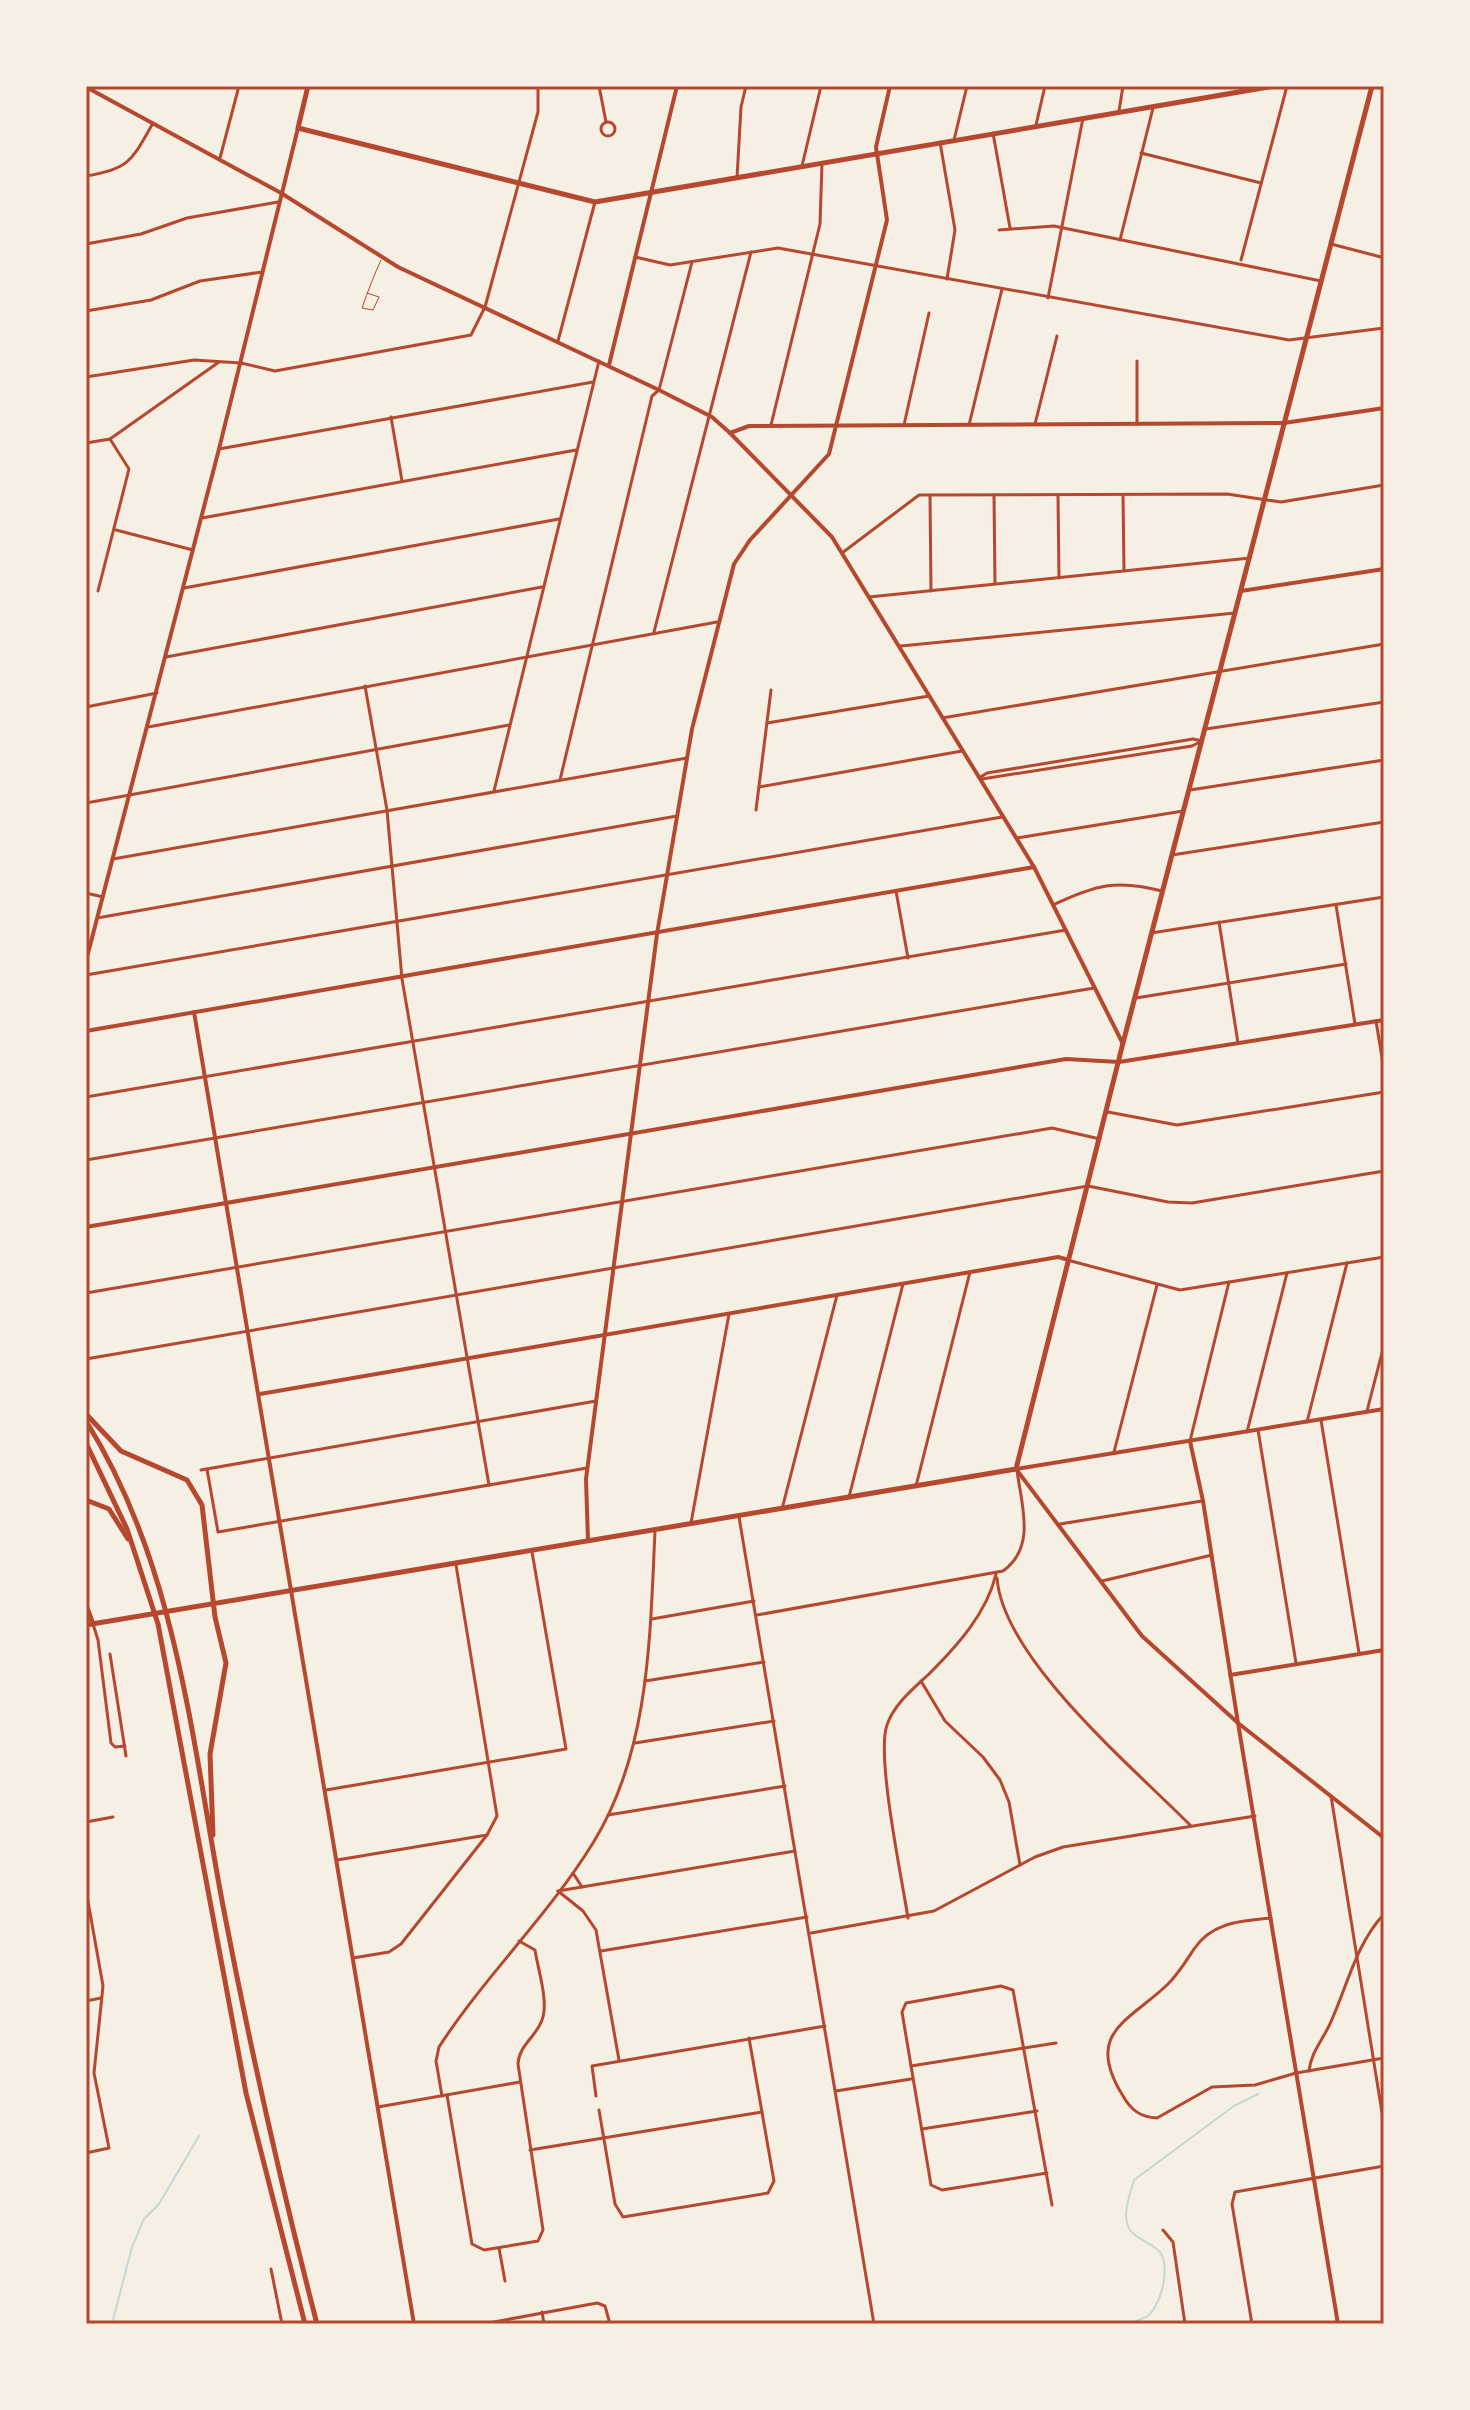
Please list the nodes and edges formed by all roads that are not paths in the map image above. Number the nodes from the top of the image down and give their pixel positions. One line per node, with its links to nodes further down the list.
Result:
1 (239, 86): 29 (street)
2 (308, 86): 23 (main road)
3 (538, 86): 35 (street)
4 (599, 86): 21 (street)
5 (677, 86): 37 (street)
6 (746, 86): 33 (street)
7 (821, 86): 31 (street)
8 (890, 86): 27 (street)
9 (967, 86): 25 (street)
10 (1045, 86): 22 (street)
11 (1123, 86): 18 (street)
12 (1274, 86): 16 (main road)
13 (1287, 86): 34 (street)
14 (1372, 86): 45 (main road)
15 (86, 87): 20 (street)
16 (1251, 88): 17 (main road)
17 (1154, 105): 18 (main road); 28 (street)
18 (1119, 111): 19 (main road)
19 (1083, 118): 22 (main road); 40 (street)
20 (153, 123): 29 (street); 32 (street)
21 (606, 123)
22 (1036, 126): 24 (main road)
23 (298, 128): 35 (main road); 36 (street)
24 (993, 133): 25 (main road); 41 (street)
25 (954, 140): 26 (main road)
26 (940, 142): 27 (main road); 55 (street)
27 (876, 153): 30 (main road); 53 (street)
28 (1141, 153): 34 (street); 43 (street)
29 (220, 158): 36 (street)
30 (822, 163): 31 (main road); 47 (street)
31 (802, 166): 33 (main road)
32 (86, 176)
33 (737, 178): 37 (main road)
34 (1261, 183): 52 (street)
35 (518, 185): 39 (main road); 60 (street)
36 (281, 193): 38 (street); 48 (street)
37 (651, 193): 39 (main road); 49 (street)
38 (278, 202): 44 (street); 54 (street)
39 (595, 202): 66 (street)
40 (1060, 228): 41 (street); 43 (street); 59 (street)
41 (1010, 229): 42 (street)
42 (999, 230)
43 (1120, 240): 52 (street)
44 (86, 244)
45 (1331, 244): 50 (street); 56 (main road)
46 (751, 252): 47 (street); 51 (street); 77 (street)
47 (812, 255): 53 (street); 83 (street)
48 (382, 257): 58 (lane); 60 (street)
49 (635, 257): 51 (street); 71 (street)
50 (1381, 257)
51 (692, 262): 74 (street)
52 (1241, 262): 56 (street)
53 (875, 266): 55 (street); 84 (street)
54 (262, 272): 61 (street); 70 (street)
55 (947, 279): 57 (street)
56 (1321, 281): 65 (main road)
57 (1002, 289): 59 (street); 82 (street)
58 (367, 293): 58 (lane)
59 (1048, 298): 65 (street)
60 (485, 307): 66 (street); 70 (street)
61 (86, 311)
62 (929, 313): 81 (street)
63 (1384, 328): 65 (street)
64 (1057, 336): 79 (street)
65 (1306, 340): 78 (main road)
66 (558, 341): 67 (street)
67 (599, 361): 71 (street); 73 (street)
68 (1137, 361): 80 (street)
69 (219, 362): 70 (street); 72 (street); 86 (street)
70 (241, 363): 88 (street)
71 (609, 365): 74 (street)
72 (86, 377)
73 (593, 382): 76 (street); 89 (street)
74 (659, 390): 77 (street); 117 (street)
75 (1384, 408): 78 (street)
76 (391, 417): 88 (street); 90 (street)
77 (712, 417): 85 (street); 116 (street)
78 (1284, 423): 80 (street); 97 (main road)
79 (1035, 424): 80 (street); 82 (street)
80 (1137, 424)
81 (904, 425): 82 (street); 84 (street)
82 (969, 425)
83 (770, 426): 84 (street); 85 (street)
84 (837, 426): 92 (street)
85 (730, 433): 92 (street)
86 (110, 439): 87 (street); 100 (street)
87 (86, 443)
88 (219, 449): 98 (street)
89 (576, 450): 90 (street); 99 (street)
90 (403, 482): 98 (street)
91 (1384, 485): 97 (street)
92 (793, 495): 102 (street); 115 (street)
93 (930, 495): 94 (street); 102 (street); 111 (street)
94 (994, 495): 95 (street); 107 (street)
95 (1058, 495): 96 (street); 106 (street)
96 (1123, 495): 97 (street); 105 (street)
97 (1264, 501): 103 (main road)
98 (202, 518): 101 (street)
99 (559, 519): 108 (street); 109 (street)
100 (114, 529): 101 (street); 110 (street)
101 (193, 550): 109 (street)
102 (842, 553): 113 (street)
103 (1250, 558): 105 (street); 112 (main road)
104 (1384, 569): 112 (street)
105 (1124, 571): 106 (street)
106 (1059, 578): 107 (street)
107 (995, 584): 111 (street)
108 (542, 587): 120 (street); 121 (street)
109 (184, 588): 120 (street)
110 (98, 591)
111 (931, 591): 113 (street)
112 (1241, 591): 114 (main road)
113 (869, 597): 119 (street)
114 (1235, 613): 119 (street); 122 (main road)
115 (717, 622): 116 (street); 137 (street)
116 (654, 633): 117 (street)
117 (591, 644): 121 (street); 140 (street)
118 (1384, 644): 122 (street)
119 (899, 646): 126 (street)
120 (166, 657): 125 (street)
121 (526, 657): 123 (street); 131 (street)
122 (1220, 670): 129 (street); 133 (main road)
123 (365, 686): 132 (street); 135 (street)
124 (771, 690): 130 (street)
125 (157, 693): 128 (street); 132 (street)
126 (929, 696): 129 (street); 130 (street)
127 (1384, 702): 133 (street)
128 (86, 707)
129 (942, 718): 136 (street)
130 (767, 723): 141 (street)
131 (509, 725): 135 (street); 143 (street)
132 (148, 727): 144 (street)
133 (1205, 729): 134 (main road)
134 (1202, 741): 139 (street); 142 (main road)
135 (376, 748): 144 (street); 146 (street)
136 (962, 751): 139 (street); 141 (street)
137 (687, 758): 140 (street); 149 (street)
138 (1384, 760): 142 (street)
139 (979, 778): 150 (street)
140 (560, 780): 143 (street)
141 (759, 787): 147 (street)
142 (1189, 790): 148 (main road)
143 (494, 791): 146 (street)
144 (130, 795): 145 (street); 154 (street)
145 (86, 803)
146 (387, 810): 154 (street); 155 (street)
147 (756, 810)
148 (1183, 811): 152 (street); 153 (main road)
149 (677, 816): 155 (street); 157 (street)
150 (1002, 817): 152 (street); 157 (street)
151 (1384, 822): 153 (street)
152 (1016, 838): 156 (street)
153 (1172, 855): 159 (main road)
154 (113, 859): 161 (street)
155 (392, 865): 165 (street); 166 (street)
156 (1034, 867): 158 (street); 163 (street)
157 (667, 875): 166 (street); 170 (street)
158 (896, 891): 170 (street); 171 (street)
159 (1162, 891): 163 (street); 169 (main road)
160 (86, 893): 161 (street)
161 (103, 897): 165 (street)
162 (1384, 897): 164 (street)
163 (1053, 905): 168 (street)
164 (1336, 905): 167 (street); 173 (street)
165 (97, 918): 172 (street)
166 (396, 921): 174 (street); 175 (street)
167 (1219, 922): 169 (street); 176 (street)
168 (1066, 930): 171 (street); 177 (street)
169 (1151, 933): 178 (main road)
170 (657, 934): 175 (street); 179 (street)
171 (908, 958): 179 (street)
172 (86, 961)
173 (1346, 964): 176 (street); 183 (street)
174 (86, 975)
175 (402, 979): 180 (street); 185 (street)
176 (1228, 983): 178 (street); 187 (street)
177 (1094, 988): 186 (street); 189 (street)
178 (1134, 998): 186 (main road)
179 (649, 1002): 185 (street); 189 (street)
180 (194, 1012): 184 (street); 191 (street)
181 (1384, 1020): 182 (street)
182 (1376, 1021): 183 (street); 190 (street)
183 (1355, 1024): 187 (street)
184 (86, 1031)
185 (412, 1042): 191 (street); 194 (street)
186 (1123, 1043): 188 (main road)
187 (1238, 1043): 188 (street)
188 (1119, 1062): 195 (main road); 196 (street)
189 (640, 1066): 194 (street); 196 (street)
190 (1384, 1070)
191 (205, 1078): 193 (street); 197 (street)
192 (1384, 1092): 195 (street)
193 (86, 1097)
194 (423, 1103): 197 (street); 200 (street)
195 (1107, 1112): 198 (main road)
196 (632, 1134): 200 (street); 204 (street)
197 (215, 1139): 199 (street); 203 (street)
198 (1100, 1139): 202 (main road); 204 (street)
199 (86, 1160)
200 (434, 1167): 203 (street); 206 (street)
201 (1384, 1171): 202 (street)
202 (1088, 1186): 208 (main road); 211 (street)
203 (226, 1202): 205 (street); 210 (street)
204 (622, 1203): 206 (street); 211 (street)
205 (86, 1227)
206 (445, 1232): 210 (street); 218 (street)
207 (1384, 1257): 209 (street)
208 (1069, 1260): 212 (street); 216 (street); 243 (main road)
209 (1347, 1263): 213 (street); 234 (street)
210 (237, 1268): 217 (street); 221 (street)
211 (613, 1269): 218 (street); 222 (street)
212 (970, 1272): 215 (street); 246 (street)
213 (1287, 1273): 214 (street); 236 (street)
214 (1229, 1282): 216 (street); 237 (street)
215 (903, 1284): 219 (street); 247 (street)
216 (1157, 1285): 239 (street)
217 (86, 1293)
218 (456, 1295): 221 (street); 224 (street)
219 (837, 1295): 220 (street); 250 (street)
220 (729, 1314): 222 (street); 254 (street)
221 (248, 1332): 225 (street); 226 (street)
222 (605, 1335): 224 (street); 227 (street)
223 (1384, 1345): 229 (street)
224 (467, 1358): 226 (street); 233 (street)
225 (86, 1359)
226 (259, 1394): 240 (street)
227 (596, 1401): 233 (street); 241 (street)
228 (1384, 1409): 229 (street)
229 (1367, 1412): 231 (street)
230 (86, 1414): 265 (main road)
231 (1321, 1420): 234 (street); 271 (street)
232 (86, 1421): 295 (main road)
233 (477, 1422): 240 (street); 245 (street)
234 (1307, 1422): 235 (street)
235 (1258, 1430): 236 (street); 274 (street)
236 (1247, 1432): 237 (street)
237 (1190, 1441): 239 (street); 249 (street)
238 (86, 1443): 262 (main road)
239 (1114, 1454): 243 (street)
240 (271, 1458): 242 (street); 252 (street)
241 (587, 1468): 245 (street); 256 (street)
242 (207, 1469): 244 (street); 252 (street)
243 (1016, 1469): 246 (main road); 253 (street); 260 (street)
244 (201, 1470)
245 (489, 1485): 252 (street)
246 (916, 1487): 247 (main road)
247 (848, 1499): 250 (main road)
248 (86, 1500): 262 (main road)
249 (1203, 1501): 253 (street); 258 (street)
250 (782, 1510): 251 (main road)
251 (739, 1517): 254 (main road); 264 (street)
252 (282, 1521): 263 (street)
253 (1060, 1524): 261 (street)
254 (690, 1525): 255 (main road)
255 (655, 1531): 256 (main road); 268 (street)
256 (588, 1543): 257 (main road)
257 (532, 1552): 259 (main road); 283 (street)
258 (1212, 1555): 261 (street); 275 (street)
259 (456, 1565): 263 (main road); 283 (street)
260 (996, 1574): 267 (street); 276 (street); 291 (street)
261 (1102, 1581): 279 (street)
262 (148, 1588): 352 (main road)
263 (293, 1591): 265 (main road); 285 (street)
264 (754, 1601): 267 (street); 268 (street)
265 (213, 1604): 269 (main road); 295 (main road)
266 (86, 1605): 269 (main road)
267 (757, 1615): 273 (street)
268 (651, 1619): 277 (street)
269 (90, 1625): 272 (street)
270 (1384, 1650): 271 (street)
271 (1359, 1654): 274 (street)
272 (101, 1658): 281 (street); 281 (street)
273 (764, 1662): 277 (street); 278 (street)
274 (1296, 1664): 275 (street)
275 (1230, 1675): 279 (street)
276 (921, 1681): 297 (street); 304 (street)
277 (645, 1682): 280 (street)
278 (774, 1721): 280 (street); 284 (street)
279 (1238, 1723): 286 (street); 288 (street)
280 (634, 1744): 287 (street)
281 (125, 1746): 282 (street)
282 (126, 1756)
283 (489, 1762): 285 (street); 292 (street)
284 (785, 1786): 287 (street); 294 (street)
285 (326, 1790): 296 (street)
286 (1331, 1796): 293 (street); 312 (street)
287 (608, 1815): 298 (street)
288 (1255, 1816): 291 (street); 305 (street)
289 (113, 1817): 290 (street)
290 (86, 1822)
291 (1191, 1826): 297 (street)
292 (487, 1835): 296 (street); 311 (street)
293 (1384, 1838)
294 (796, 1851): 299 (street); 303 (street)
295 (214, 1856): 353 (main road)
296 (337, 1860): 311 (street)
297 (1020, 1865): 304 (street)
298 (572, 1872): 299 (street); 301 (street)
299 (582, 1887): 301 (street)
300 (86, 1890): 306 (street)
301 (558, 1891): 309 (street); 310 (street)
302 (1384, 1914): 312 (street)
303 (807, 1917): 308 (street); 310 (street)
304 (908, 1918): 308 (street)
305 (1271, 1918): 325 (street); 325 (street)
306 (92, 1927): 307 (street); 313 (street)
307 (86, 1928)
308 (810, 1934): 315 (street)
309 (519, 1941): 328 (street); 330 (street)
310 (601, 1951): 321 (street)
311 (353, 1958): 332 (street)
312 (1357, 1958): 320 (street); 323 (street)
313 (101, 1998): 314 (street); 324 (street)
314 (86, 2001)
315 (825, 2026): 316 (street); 329 (street)
316 (749, 2038): 321 (street); 335 (street)
317 (1056, 2043): 318 (street)
318 (1023, 2047): 322 (street); 322 (street); 334 (street)
319 (1384, 2058): 320 (street)
320 (1373, 2060): 323 (street); 336 (street)
321 (619, 2061): 331 (street)
322 (911, 2066): 327 (street)
323 (1309, 2071): 325 (street)
324 (94, 2073): 326 (street); 340 (street)
325 (1296, 2073): 343 (street)
326 (86, 2074)
327 (912, 2079): 329 (street); 337 (street)
328 (520, 2082): 330 (street); 339 (street)
329 (836, 2091): 358 (street)
330 (445, 2096): 332 (street); 346 (street)
331 (596, 2096)
332 (378, 2107): 354 (street)
333 (599, 2110): 338 (street)
334 (1037, 2111): 337 (street); 342 (street)
335 (762, 2112): 338 (street); 338 (street)
336 (1384, 2125)
337 (921, 2129): 342 (street)
338 (604, 2138): 339 (street)
339 (530, 2150): 346 (street)
340 (86, 2153)
341 (1384, 2166): 343 (street)
342 (1047, 2173): 344 (street)
343 (1314, 2177): 350 (street); 361 (street)
344 (1052, 2205)
345 (1163, 2230): 359 (street)
346 (499, 2248): 348 (street)
347 (271, 2269): 351 (street)
348 (505, 2281)
349 (542, 2312): 355 (street); 356 (street); 357 (street)
350 (1252, 2323): 360 (street)
351 (282, 2324)
352 (305, 2324)
353 (319, 2324)
354 (414, 2324)
355 (483, 2324)
356 (544, 2324)
357 (610, 2324)
358 (874, 2324)
359 (1185, 2324)
360 (1241, 2324)
361 (1338, 2324)

